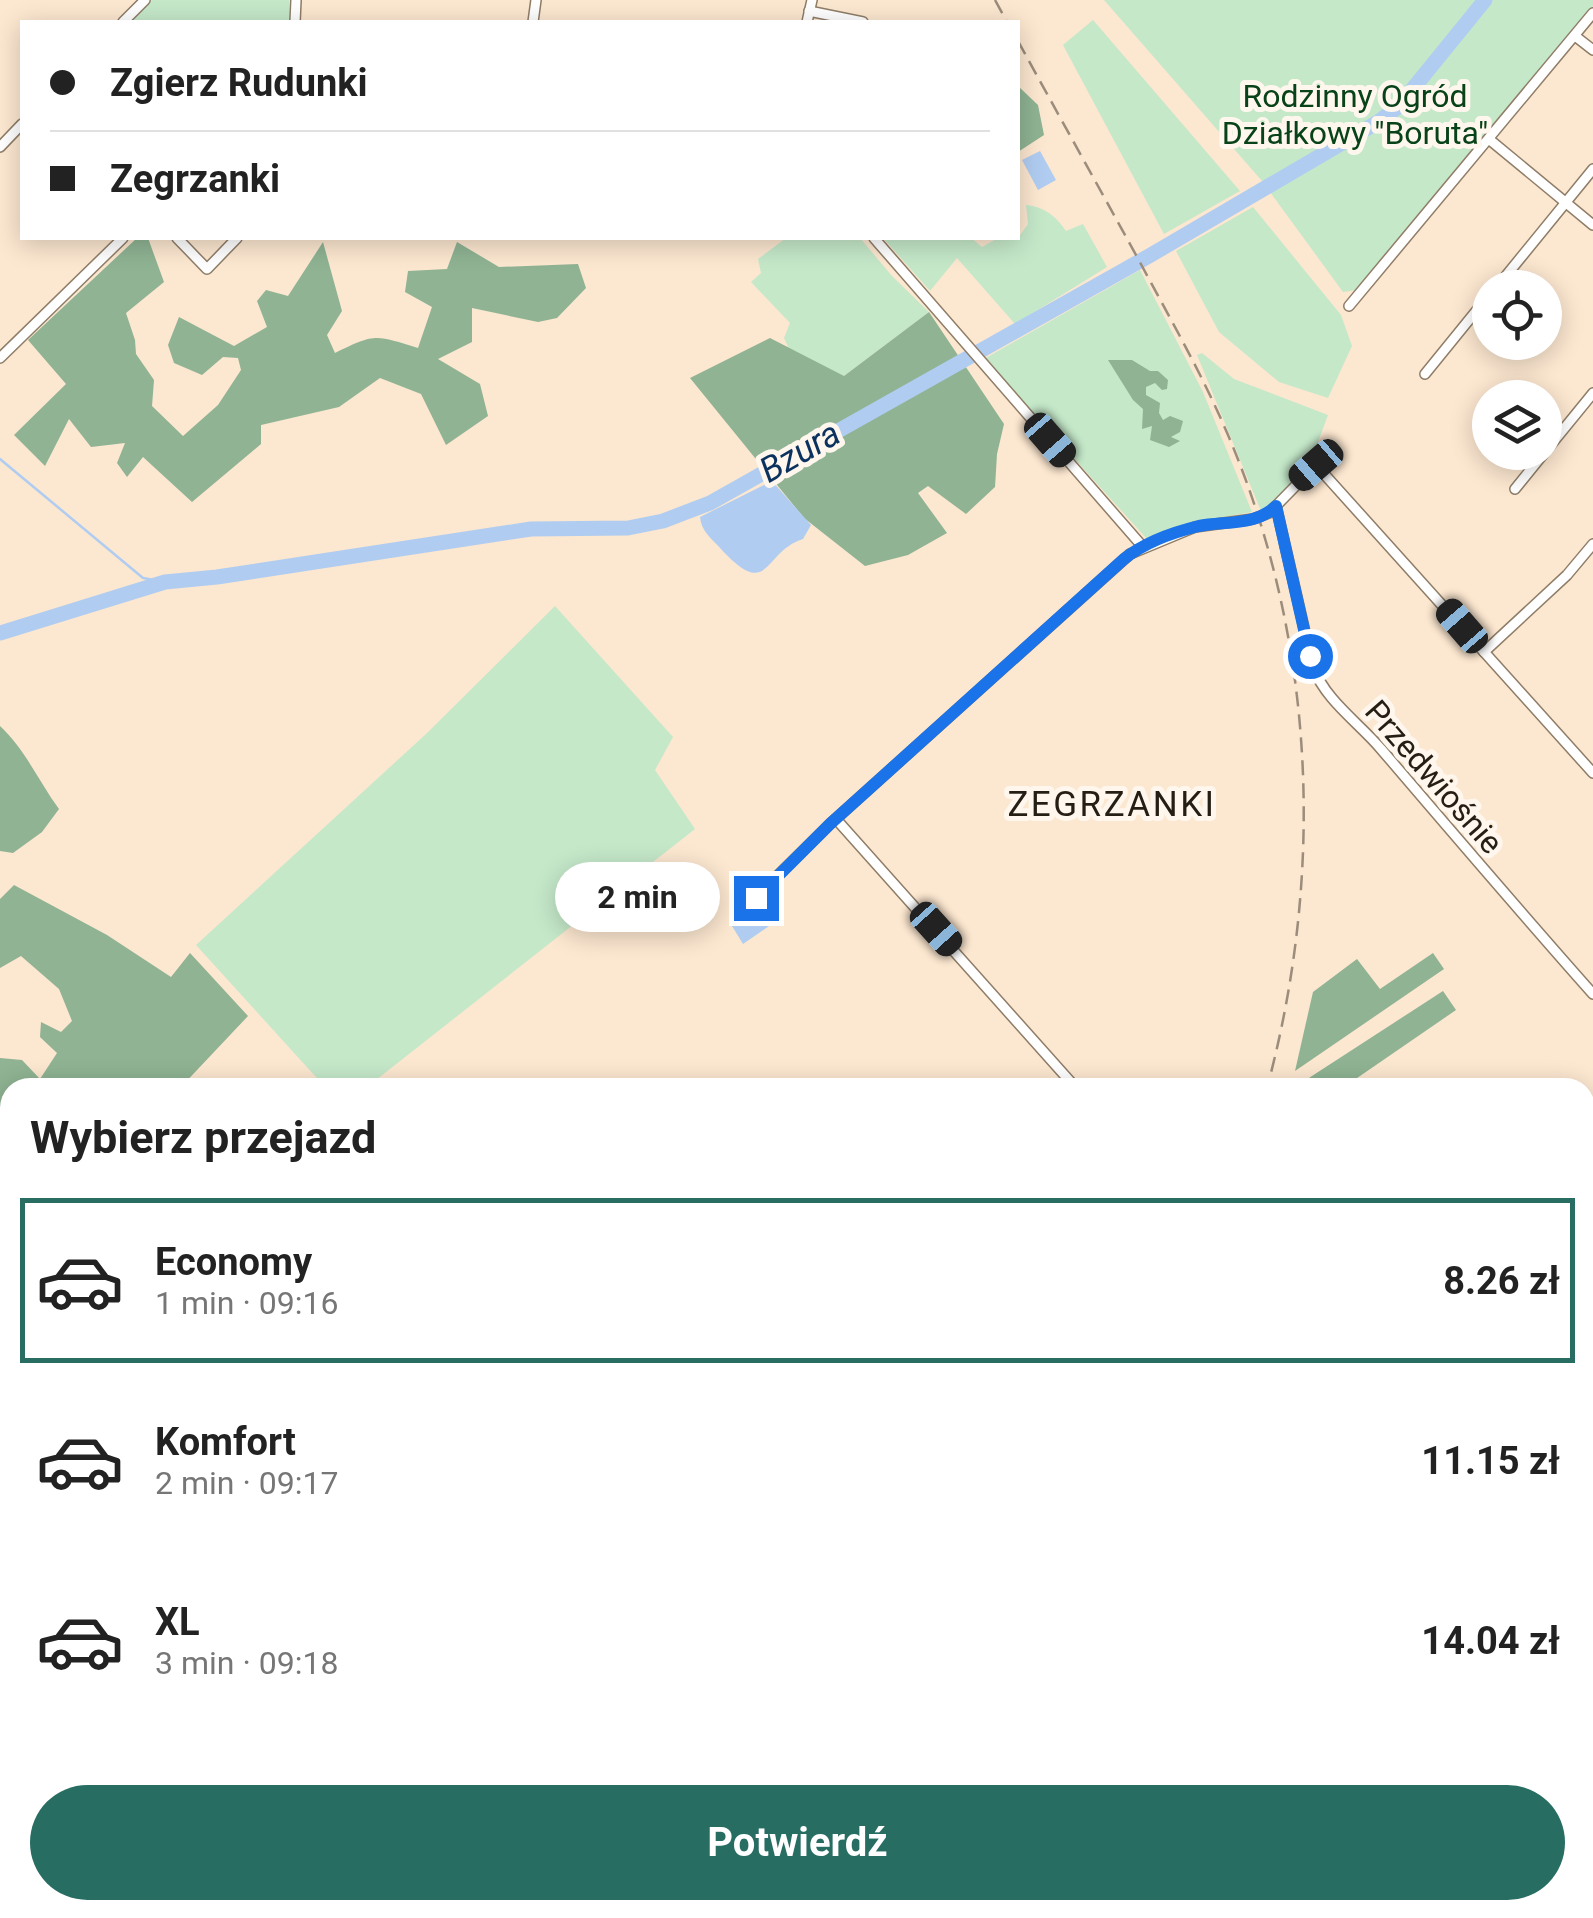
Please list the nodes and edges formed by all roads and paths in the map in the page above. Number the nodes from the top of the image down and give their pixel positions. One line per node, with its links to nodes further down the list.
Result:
1 (145, 0): 4 (street)
2 (809, 7): 5 (street)
3 (1593, 13): 6 (street)
4 (125, 20)
5 (855, 20)
6 (1575, 36): 7 (street); 9 (street)
7 (1593, 50)
8 (20, 126): 10 (street)
9 (1490, 140): 12 (street); 19 (street)
10 (0, 147)
11 (1593, 168): 12 (street)
12 (1566, 201): 13 (street); 18 (street)
13 (1593, 225)
14 (121, 240): 21 (street)
15 (179, 240): 16 (street)
16 (235, 240)
17 (876, 240): 29 (street)
18 (1510, 270)
19 (1349, 306)
20 (1472, 316): 22 (street)
21 (0, 358)
22 (1425, 374)
23 (1593, 393): 24 (street)
24 (1562, 431)
25 (1531, 470): 26 (street)
26 (1516, 489)
27 (1276, 506): 29 (street); 30 (street); 34 (street, Przedwiośnie)
28 (1593, 544): 30 (street)
29 (1143, 546): 32 (street)
30 (1484, 652): 31 (street)
31 (1593, 773)
32 (836, 819): 33 (street); 35 (street)
33 (756, 898)
34 (1593, 994)
35 (1067, 1078)

